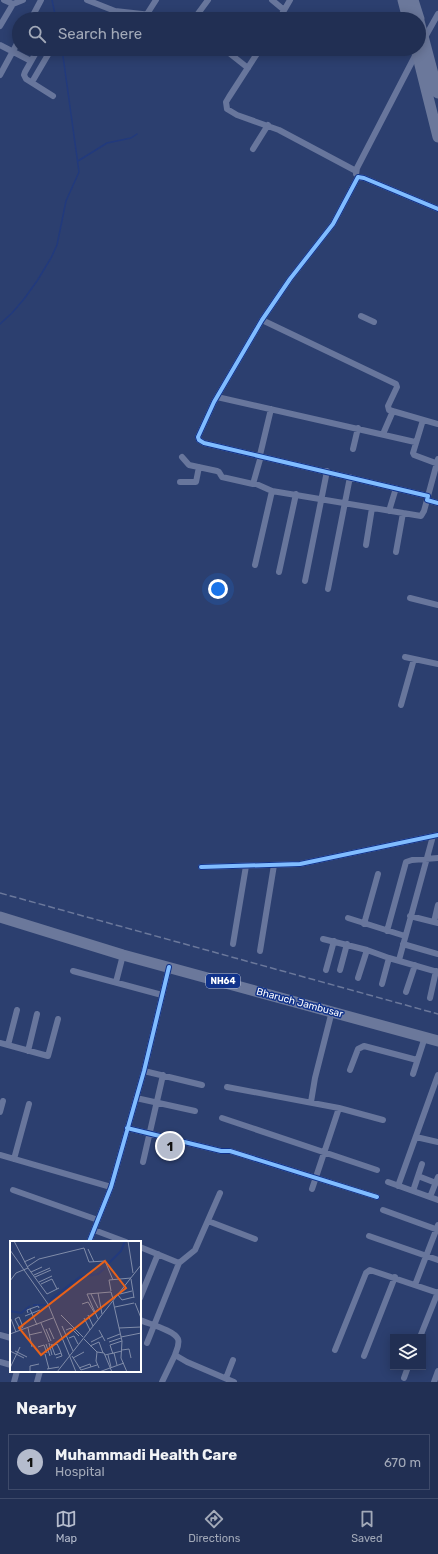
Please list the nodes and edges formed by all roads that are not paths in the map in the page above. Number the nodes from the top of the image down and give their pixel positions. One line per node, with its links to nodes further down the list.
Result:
1 (4, 0): 11 (street)
2 (23, 0): 11 (street)
3 (41, 0): 13 (street)
4 (87, 0): 14 (street)
5 (156, 0): 15 (street)
6 (208, 0): 16 (street)
7 (272, 0): 12 (street)
8 (290, 0): 12 (street)
9 (403, 0): 17 (highway)
10 (413, 0): 18 (highway)
11 (13, 4): 20 (street)
12 (284, 10)
13 (35, 12)
14 (126, 12)
15 (148, 12)
16 (199, 12)
17 (406, 12)
18 (417, 12)
19 (438, 14): 21 (street)
20 (0, 26)
21 (435, 26): 22 (street)
22 (426, 37)
23 (0, 45): 25 (street)
24 (426, 47): 38 (highway)
25 (12, 51)
26 (12, 54): 36 (street)
27 (21, 56): 34 (street)
28 (34, 56): 34 (street)
29 (48, 56): 37 (street)
30 (233, 56): 35 (street)
31 (256, 56): 35 (street)
32 (414, 56): 43 (street)
33 (417, 56): 41 (highway)
34 (31, 61): 37 (street)
35 (248, 68): 40 (street)
36 (0, 75)
37 (32, 82): 39 (street)
38 (438, 93)
39 (54, 96)
40 (268, 125): 42 (street); 43 (street)
41 (438, 137)
42 (253, 149)
43 (357, 174): 44 (street); 46 (street)
44 (438, 209)
45 (361, 316): 47 (street)
46 (262, 320): 48 (street); 50 (street)
47 (374, 322)
48 (217, 397): 49 (street); 57 (street)
49 (271, 409): 53 (street); 57 (street)
50 (393, 411): 51 (street); 54 (street)
51 (423, 420): 52 (street); 55 (street)
52 (438, 424)
53 (358, 428): 54 (street); 56 (street)
54 (383, 434): 55 (street)
55 (415, 442): 59 (street)
56 (353, 449)
57 (261, 455): 61 (street); 64 (street)
58 (182, 457): 60 (street)
59 (438, 462): 68 (street)
60 (199, 467): 63 (street); 64 (street)
61 (327, 471): 62 (street); 69 (street)
62 (350, 477): 65 (street); 70 (street)
63 (180, 482)
64 (254, 484): 66 (street)
65 (396, 488): 68 (street); 73 (street)
66 (272, 491): 67 (street); 77 (street)
67 (296, 494): 69 (street); 78 (street)
68 (427, 498): 71 (street); 74 (street)
69 (322, 499): 70 (street); 79 (street)
70 (345, 503): 72 (street); 80 (street)
71 (438, 503)
72 (372, 508): 73 (street); 75 (street)
73 (389, 511): 74 (street)
74 (403, 513): 76 (street)
75 (366, 545)
76 (396, 552)
77 (255, 565)
78 (279, 572)
79 (305, 581)
80 (328, 589)
81 (410, 598): 82 (street)
82 (438, 604)
83 (405, 657): 84 (street)
84 (414, 659): 85 (street); 86 (street)
85 (438, 664)
86 (401, 705)
87 (435, 836): 89 (street); 90 (street)
88 (438, 858): 89 (street)
89 (426, 859): 95 (street); 100 (street)
90 (274, 865): 91 (street); 108 (street)
91 (246, 866): 92 (street); 104 (street)
92 (201, 868)
93 (378, 874): 99 (street)
94 (438, 905): 98 (street)
95 (410, 916): 98 (street); 101 (street)
96 (348, 918): 99 (street)
97 (5, 919): 110 (highway, Bharuch Jambusar / NH64)
98 (436, 922)
99 (364, 924): 100 (street)
100 (387, 931): 101 (street)
101 (405, 936): 106 (street)
102 (323, 939): 103 (street)
103 (334, 941): 105 (street); 115 (street)
104 (233, 944)
105 (347, 944): 107 (street); 116 (street)
106 (403, 944): 109 (street); 112 (street)
107 (367, 950): 111 (street); 119 (street)
108 (260, 951)
109 (438, 954)
110 (124, 955): 114 (highway, Bharuch Jambusar / NH64); 120 (street)
111 (389, 958): 112 (street); 121 (street)
112 (399, 960): 113 (street)
113 (415, 965): 118 (street); 122 (street)
114 (169, 967): 123 (street); 126 (highway, Bharuch Jambusar / NH64)
115 (326, 970)
116 (340, 970)
117 (73, 971): 120 (street)
118 (437, 972): 124 (street)
119 (358, 978)
120 (116, 982): 123 (street)
121 (382, 984)
122 (406, 992)
123 (162, 995): 136 (street)
124 (430, 998)
125 (17, 1010): 132 (street)
126 (332, 1011): 129 (highway, Bharuch Jambusar / NH64); 146 (street)
127 (37, 1014): 133 (street)
128 (58, 1019): 133 (street)
129 (425, 1037): 130 (highway, Bharuch Jambusar / NH64); 134 (street)
130 (438, 1041)
131 (0, 1043): 132 (street)
132 (8, 1045): 133 (street)
133 (28, 1051)
134 (417, 1060): 135 (street); 137 (street)
135 (350, 1070)
136 (144, 1071): 138 (street); 143 (street)
137 (412, 1074)
138 (163, 1075): 141 (street); 145 (street)
139 (438, 1075): 140 (street)
140 (437, 1082): 155 (street)
141 (202, 1085)
142 (227, 1087): 146 (street)
143 (136, 1098): 145 (street); 153 (street)
144 (3, 1101): 150 (street)
145 (156, 1102): 149 (street); 154 (street)
146 (311, 1102): 148 (street)
147 (29, 1104): 159 (street)
148 (339, 1108): 152 (street); 157 (street)
149 (195, 1111)
150 (0, 1112)
151 (222, 1118): 157 (street)
152 (383, 1120)
153 (127, 1128): 154 (street); 168 (street)
154 (149, 1133): 160 (street); 164 (street)
155 (416, 1137): 156 (street); 167 (street)
156 (438, 1142)
157 (324, 1152): 162 (street); 164 (street)
158 (0, 1155): 159 (street)
159 (14, 1159): 168 (street)
160 (143, 1162)
161 (422, 1164): 163 (street)
162 (377, 1170)
163 (418, 1176): 165 (street); 171 (street)
164 (316, 1178): 169 (street); 173 (street)
165 (437, 1180): 174 (street)
166 (388, 1182): 167 (street)
167 (398, 1186): 171 (street)
168 (111, 1187): 177 (street)
169 (312, 1189)
170 (13, 1190): 177 (street)
171 (413, 1191): 174 (street)
172 (220, 1193): 178 (street)
173 (377, 1197)
174 (430, 1197): 175 (street)
175 (438, 1200)
176 (383, 1210): 179 (street)
177 (98, 1220): 180 (street)
178 (208, 1221): 183 (street); 190 (street)
179 (437, 1228): 188 (street)
180 (94, 1230): 182 (street); 184 (street)
181 (369, 1236): 188 (street)
182 (110, 1239): 185 (street)
183 (255, 1240)
184 (89, 1241)
185 (121, 1241)
186 (141, 1247): 187 (street)
187 (158, 1254): 190 (street); 194 (street)
188 (427, 1256): 189 (street); 192 (street)
189 (438, 1260)
190 (179, 1263): 196 (street)
191 (395, 1278): 192 (street); 201 (street); 203 (street)
192 (415, 1285): 193 (street)
193 (438, 1293): 197 (street)
194 (141, 1296)
195 (141, 1320): 196 (street)
196 (154, 1326): 200 (street); 202 (street)
197 (421, 1334)
198 (0, 1335): 199 (street)
199 (10, 1338)
200 (147, 1343)
201 (335, 1350)
202 (175, 1355): 211 (street); 215 (street)
203 (364, 1356)
204 (233, 1360): 211 (street)
205 (0, 1362): 206 (street)
206 (10, 1365)
207 (407, 1370): 212 (street)
208 (438, 1371): 217 (street)
209 (17, 1372): 213 (street)
210 (39, 1372): 214 (street)
211 (226, 1378): 216 (street)
212 (404, 1378)
213 (14, 1382)
214 (37, 1382)
215 (162, 1382)
216 (234, 1382)
217 (434, 1382)

